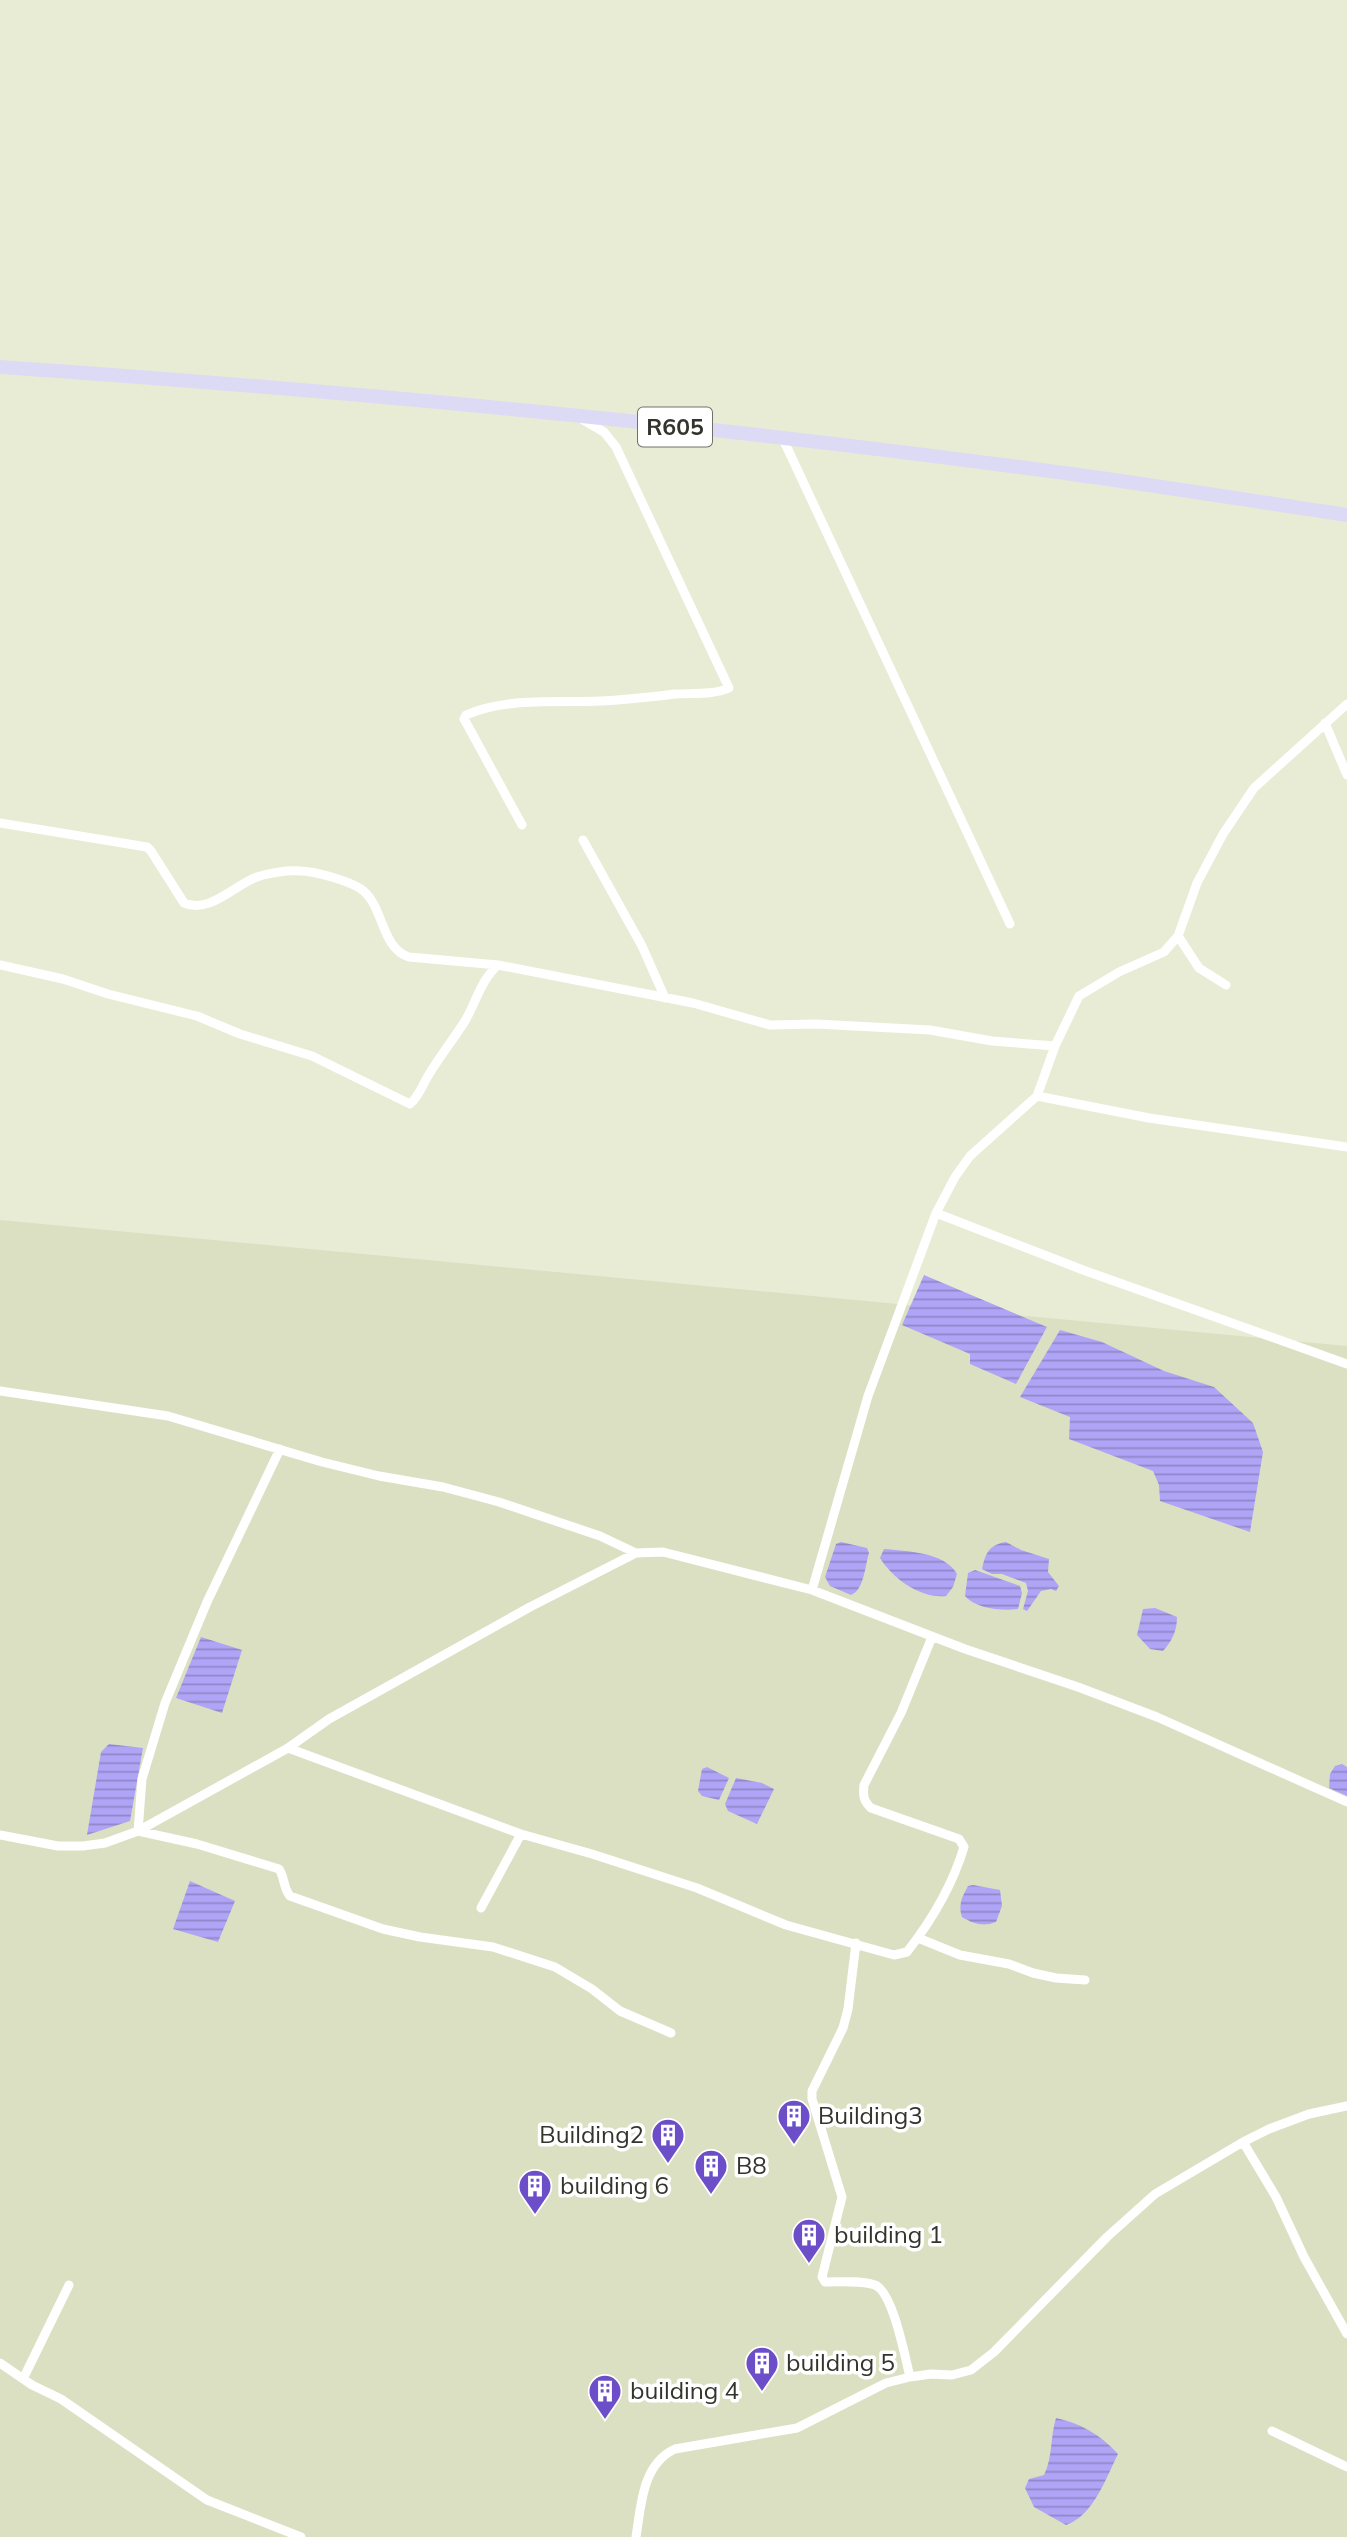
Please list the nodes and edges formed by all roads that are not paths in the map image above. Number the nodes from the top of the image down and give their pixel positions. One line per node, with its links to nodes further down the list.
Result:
1 (0, 367): 2 (main road, R605)
2 (579, 417): 3 (main road, R605); 9 (street)
3 (783, 439): 4 (main road, R605); 11 (street)
4 (1347, 515)
5 (1347, 704): 6 (street)
6 (1325, 723): 7 (street); 12 (street)
7 (1347, 775)
8 (0, 823): 14 (street)
9 (522, 825)
10 (583, 840): 16 (street)
11 (1010, 924)
12 (1178, 936): 15 (street); 17 (street)
13 (0, 965): 14 (street)
14 (498, 965): 16 (street)
15 (1226, 985)
16 (664, 998): 17 (street)
17 (1055, 1046): 18 (street)
18 (1037, 1096): 19 (street); 20 (street)
19 (1347, 1147)
20 (936, 1213): 21 (street); 25 (street)
21 (1347, 1364)
22 (0, 1391): 23 (street)
23 (280, 1449): 24 (street); 29 (street)
24 (636, 1553): 25 (street); 27 (street)
25 (812, 1590): 26 (street)
26 (932, 1637): 28 (street); 33 (street)
27 (288, 1748): 29 (street); 30 (street)
28 (1347, 1802)
29 (138, 1831): 31 (street); 36 (street)
30 (521, 1834): 32 (street); 34 (street)
31 (0, 1835)
32 (481, 1908)
33 (918, 1938): 34 (street); 35 (street)
34 (856, 1943): 42 (street)
35 (1085, 1980)
36 (671, 2033)
37 (1347, 2106): 38 (street)
38 (1243, 2142): 40 (street); 42 (street)
39 (69, 2285): 43 (street)
40 (1347, 2334)
41 (0, 2363): 43 (street)
42 (909, 2377): 47 (street)
43 (23, 2379): 46 (street)
44 (1272, 2431): 45 (street)
45 (1347, 2467)
46 (301, 2537)
47 (636, 2537)

